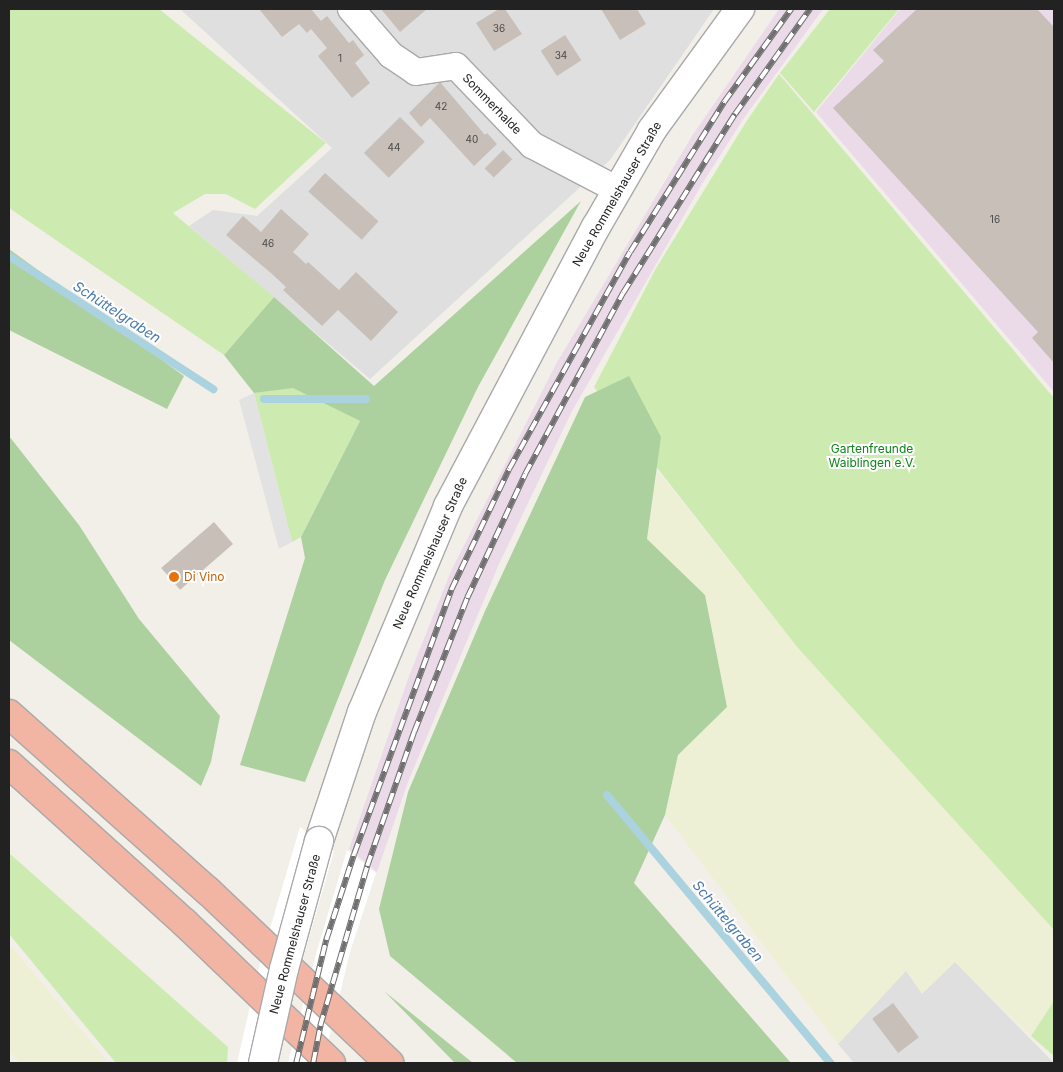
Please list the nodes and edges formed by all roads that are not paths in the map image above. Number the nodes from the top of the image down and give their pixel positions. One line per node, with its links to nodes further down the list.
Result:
1 (351, 9): 3 (street, Sommerhalde)
2 (740, 9): 3 (street, Neue Rommelshauser Straße)
3 (618, 190): 6 (street, Neue Rommelshauser Straße, bridge)
4 (9, 714): 8 (highway)
5 (9, 764): 7 (highway)
6 (263, 1063)
7 (331, 1063)
8 (389, 1063)

